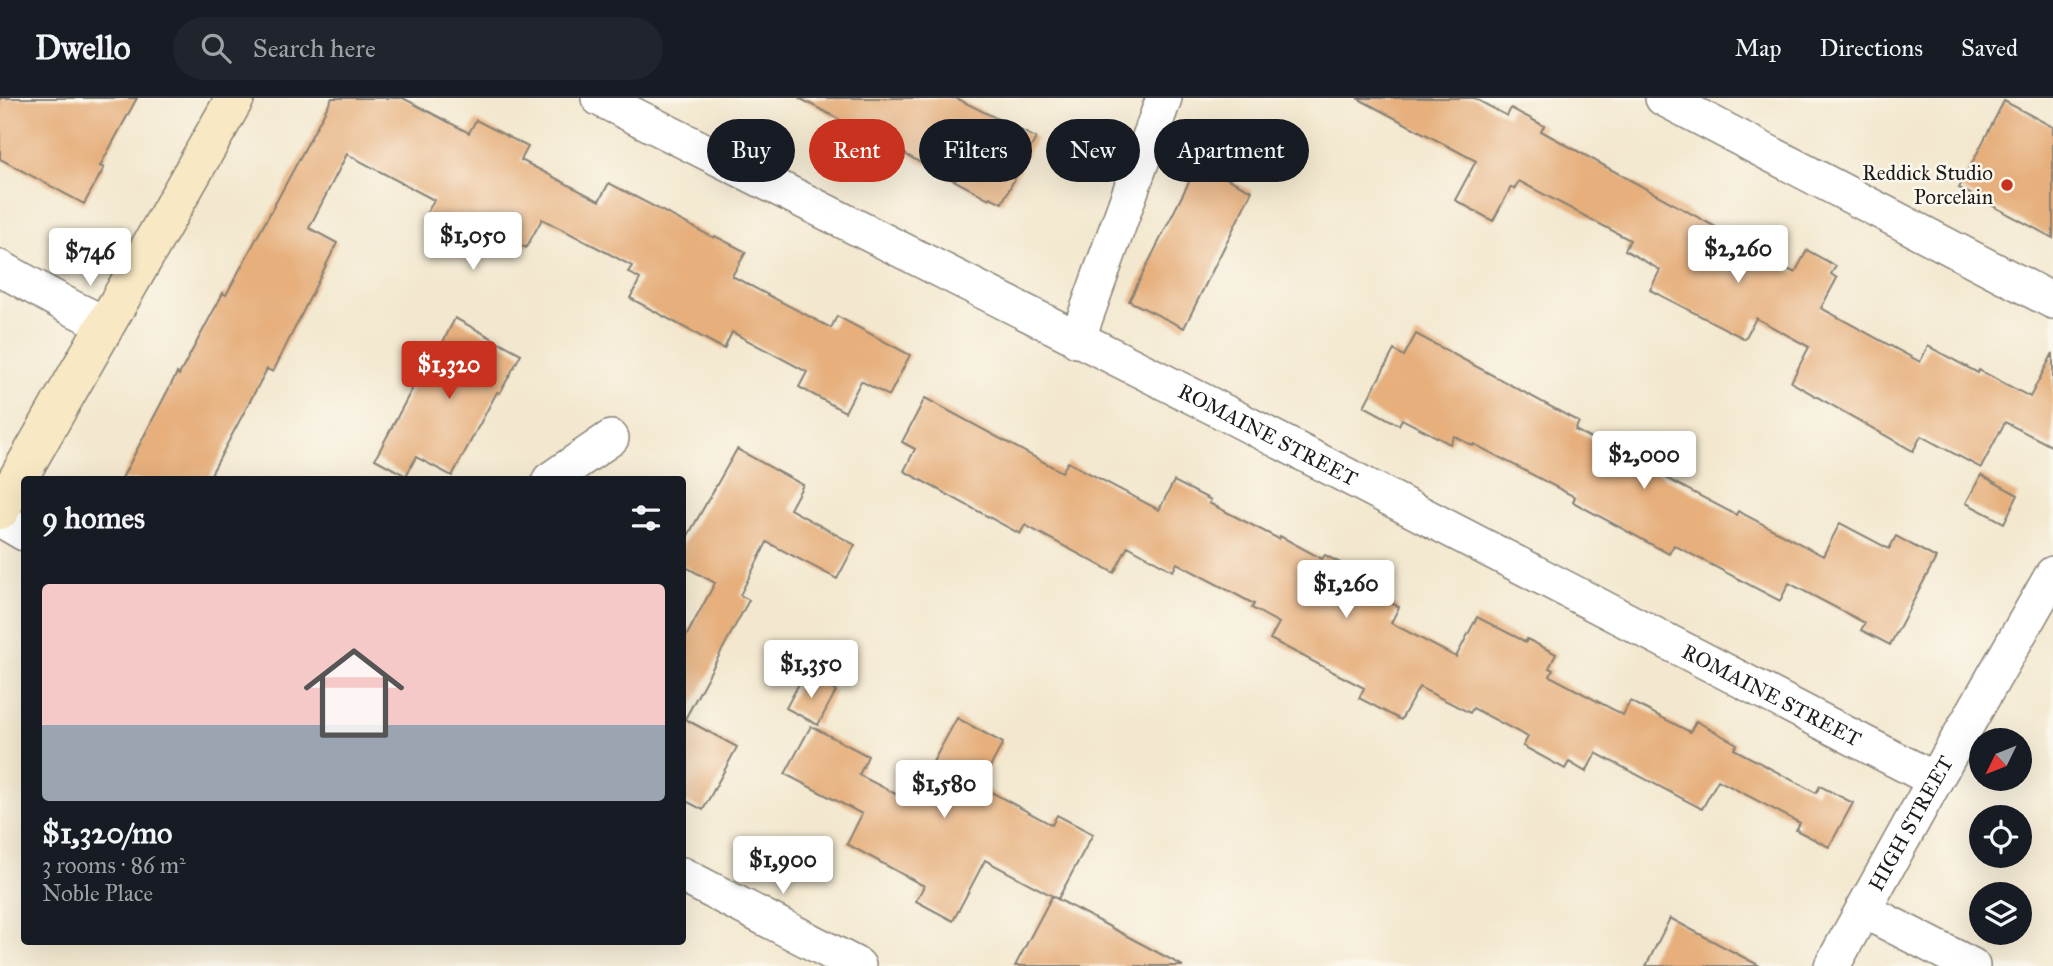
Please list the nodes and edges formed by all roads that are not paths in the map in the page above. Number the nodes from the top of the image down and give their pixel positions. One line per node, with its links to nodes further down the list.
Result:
1 (235, 98): 7 (main road)
2 (599, 98): 8 (street, ROMAINE STREET)
3 (1164, 98): 8 (street)
4 (1663, 98): 6 (street)
5 (0, 268): 7 (street)
6 (2053, 301)
7 (104, 324): 11 (main road)
8 (1077, 340): 15 (street, ROMAINE STREET)
9 (611, 438): 10 (street)
10 (556, 476)
11 (0, 510)
12 (0, 519): 13 (street)
13 (21, 531)
14 (2053, 574): 15 (street, HIGH STREET)
15 (1935, 780): 17 (street, HIGH STREET)
16 (686, 878): 18 (street)
17 (1863, 910): 19 (street, HIGH STREET); 20 (street)
18 (858, 966)
19 (1832, 966)
20 (1972, 966)

